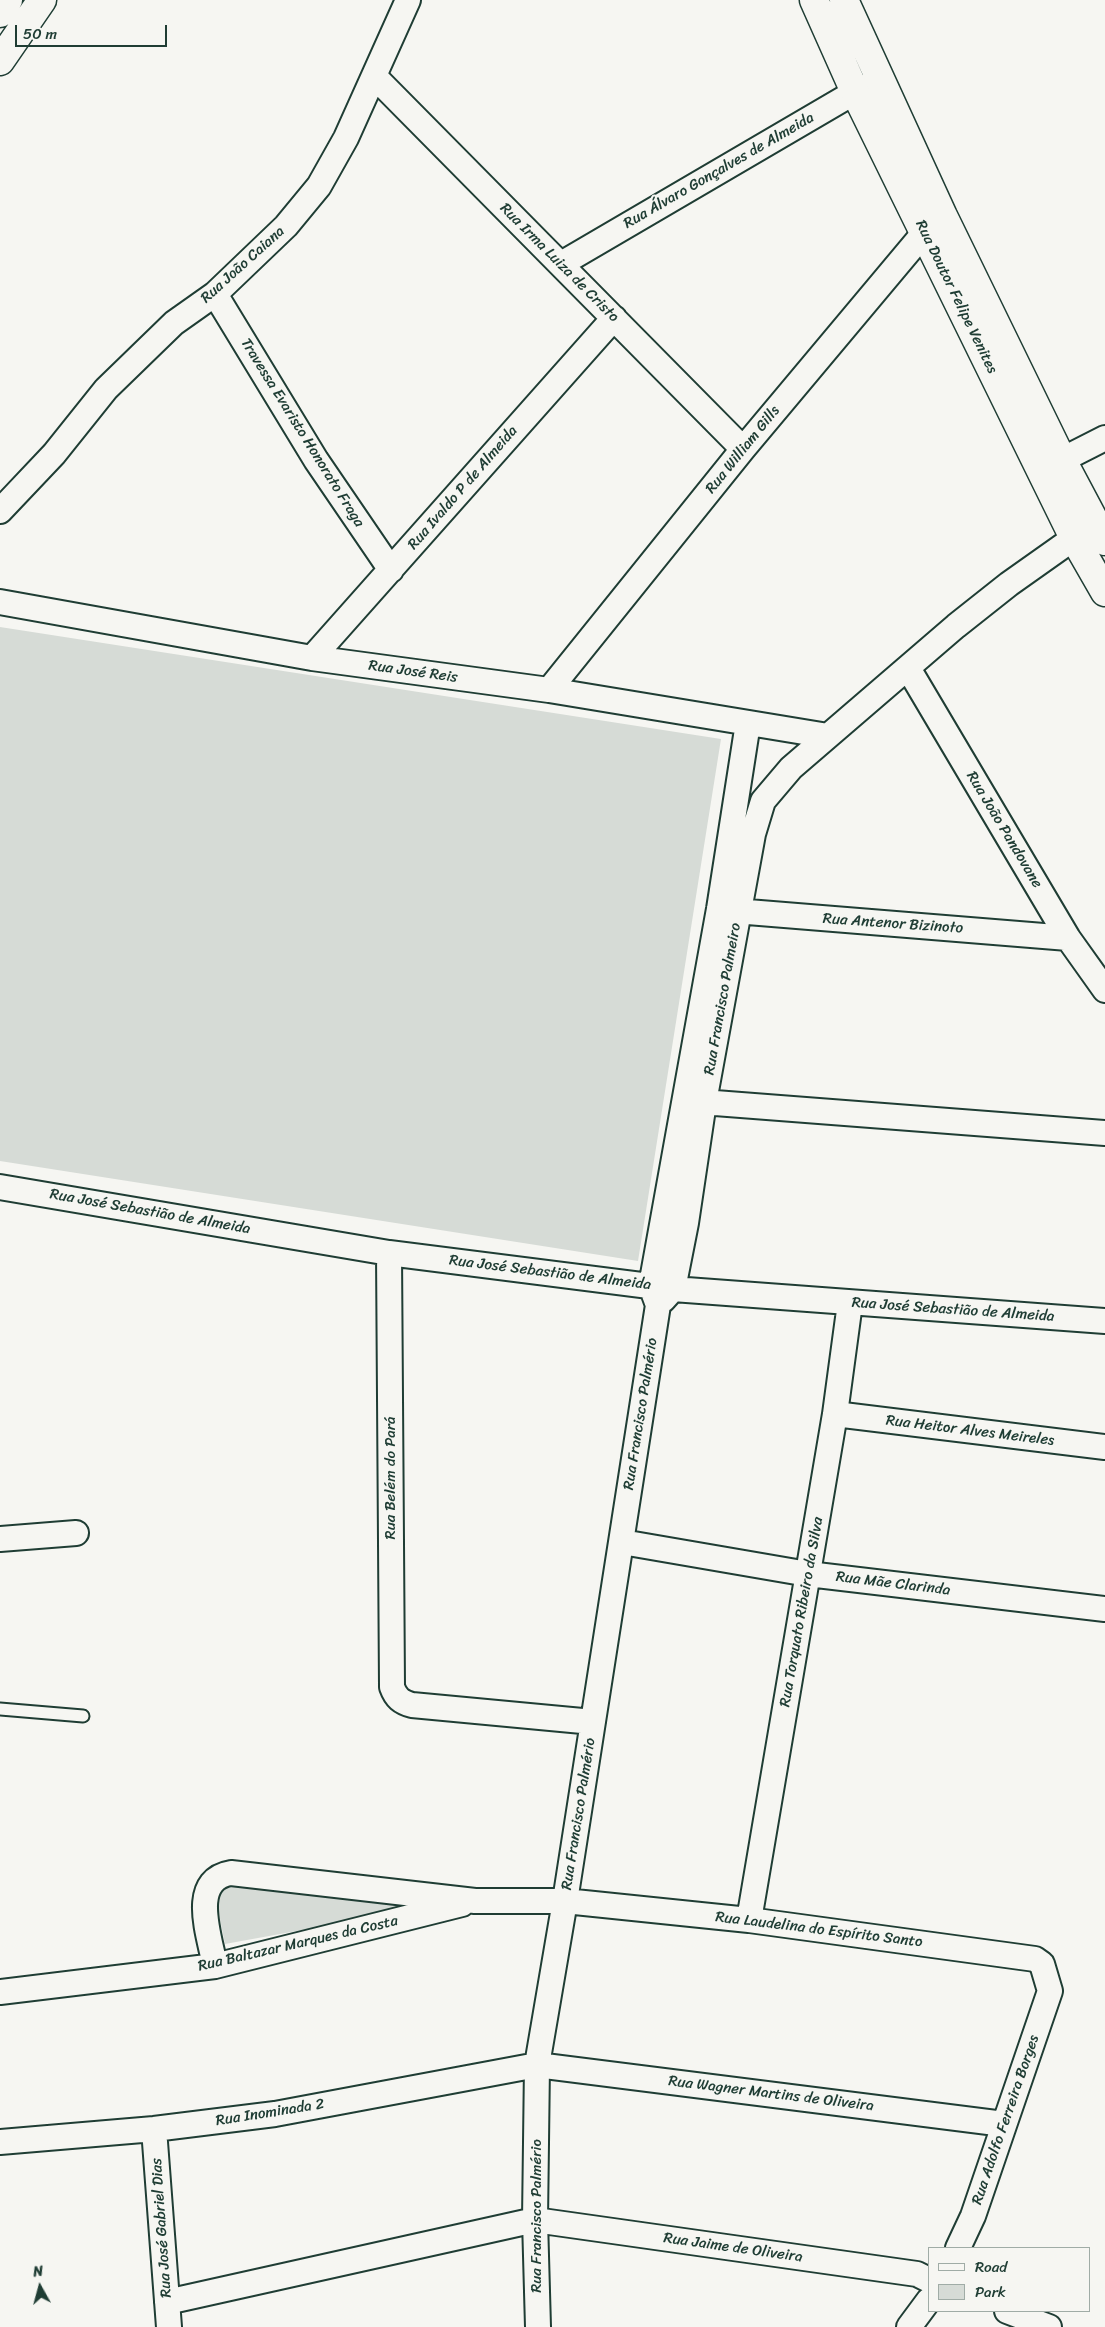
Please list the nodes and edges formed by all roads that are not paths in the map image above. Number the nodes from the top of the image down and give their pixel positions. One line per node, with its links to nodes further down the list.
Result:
1 (8, 0): 6 (street)
2 (42, 0): 7 (street)
3 (408, 0): 8 (street, Rua João Caiana)
4 (814, 0): 10 (street, Rua Doutor Felipe Venites)
5 (844, 0): 9 (street, Rua Doutor Felipe Venites)
6 (0, 13)
7 (0, 61)
8 (374, 77): 12 (street, Rua Irma Luiza de Cristo); 13 (street, Rua João Caiana)
9 (879, 81): 10 (street, Rua Álvaro Gonçalves de Almeida); 11 (street, Rua Doutor Felipe Venites)
10 (855, 92): 11 (street, Rua Doutor Felipe Venites); 12 (street, Rua Álvaro Gonçalves de Almeida)
11 (934, 224): 16 (street, Rua William Gills); 17 (street, Rua Doutor Felipe Venites)
12 (561, 264): 14 (street, Rua Irma Luiza de Cristo)
13 (215, 294): 18 (street, Rua João Caiana); 21 (street, Travessa Evaristo Honorato Fraga)
14 (614, 318): 16 (street, Rua Irma Luiza de Cristo); 21 (street, Rua Ivaldo P de Almeida)
15 (1105, 438): 17 (street)
16 (743, 449): 26 (street, Rua William Gills)
17 (1052, 465): 19 (street, Rua Doutor Felipe Venites); 20 (street, Rua Doutor Felipe Venites)
18 (0, 511)
19 (1074, 538): 22 (street, Rua Doutor Felipe Venites); 25 (street, Rua Francisco Palmeiro)
20 (1105, 540)
21 (391, 570): 24 (street, Rua Ivaldo P de Almeida)
22 (1105, 592)
23 (0, 602): 24 (street, Rua José Reis)
24 (312, 658): 26 (street, Rua José Reis)
25 (908, 668): 28 (street, Rua Francisco Palmeiro); 32 (street, Rua João Pandovane)
26 (549, 690): 27 (street, Rua José Reis)
27 (748, 723): 28 (street, Rua José Reis); 29 (street, Rua Francisco Palmeiro)
28 (828, 736): 30 (street, Rua Francisco Palmeiro)
29 (737, 794): 30 (street); 31 (street, Rua Francisco Palmeiro)
30 (763, 801): 31 (street, Rua Francisco Palmeiro)
31 (728, 911): 32 (street, Rua Antenor Bizinoto); 34 (street, Rua Francisco Palmeiro)
32 (1068, 938): 33 (street, Rua João Pandovane)
33 (1105, 990)
34 (694, 1101): 35 (street); 38 (street, Rua Francisco Palmeiro)
35 (1105, 1133)
36 (0, 1187): 37 (street, Rua José Sebastião de Almeida)
37 (390, 1253): 38 (street, Rua José Sebastião de Almeida); 50 (street, Rua Belém do Pará)
38 (661, 1293): 39 (street, Rua José Sebastião de Almeida); 45 (street, Rua Francisco Palmério)
39 (850, 1303): 40 (street, Rua José Sebastião de Almeida); 41 (street, Rua Torquato Ribeiro da Silva)
40 (1105, 1321)
41 (836, 1414): 42 (street, Rua Heitor Alves Meireles); 46 (street, Rua Torquato Ribeiro da Silva)
42 (1105, 1447)
43 (76, 1532): 44 (street)
44 (0, 1539)
45 (622, 1542): 46 (street, Rua Mãe Clarinda); 50 (street, Rua Francisco Palmério)
46 (808, 1574): 47 (street, Rua Mãe Clarinda); 53 (street, Rua Torquato Ribeiro da Silva)
47 (1105, 1609)
48 (0, 1708): 49 (lane)
49 (83, 1716)
50 (593, 1722): 52 (street, Rua Francisco Palmério)
51 (475, 1901): 52 (street, Rua Laudelina do Espírito Santo); 54 (street, Rua Baltazar Marques da Costa); 54 (street)
52 (565, 1901): 53 (street, Rua Laudelina do Espírito Santo); 57 (street, Rua Francisco Palmério)
53 (750, 1920): 55 (street, Rua Laudelina do Espírito Santo)
54 (215, 1966): 56 (street, Rua Baltazar Marques da Costa)
55 (1050, 1991): 58 (street, Rua Adolfo Ferreira Borges)
56 (0, 1992)
57 (537, 2065): 58 (street, Rua Wagner Martins de Oliveira); 59 (street, Rua Inominada 2); 61 (street, Rua Francisco Palmério)
58 (1004, 2124): 62 (street, Rua Adolfo Ferreira Borges)
59 (154, 2130): 60 (street, Rua Inominada 2); 65 (street, Rua José Gabriel Dias)
60 (0, 2142)
61 (535, 2220): 63 (street, Rua Jaime de Oliveira); 65 (street); 68 (street, Rua Francisco Palmério)
62 (958, 2247)
63 (928, 2280)
64 (928, 2301): 69 (street)
65 (167, 2302): 67 (street, Rua José Gabriel Dias)
66 (1010, 2312): 70 (street)
67 (169, 2327)
68 (538, 2327)
69 (909, 2327)
70 (1049, 2327)

